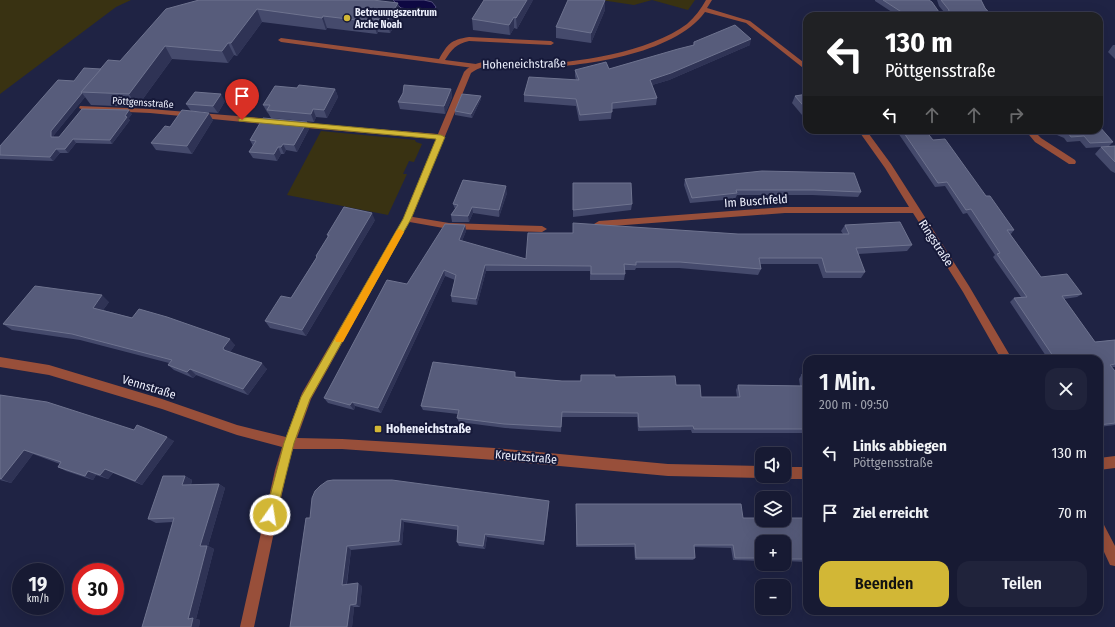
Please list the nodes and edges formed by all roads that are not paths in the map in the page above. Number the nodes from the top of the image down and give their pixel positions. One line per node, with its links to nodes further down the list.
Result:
1 (708, 0): 2 (street, Hoheneichstraße)
2 (704, 9): 6 (street, Hoheneichstraße); 7 (street)
3 (281, 40): 5 (street)
4 (551, 43): 5 (street)
5 (441, 61): 6 (street)
6 (473, 66): 11 (street, Hoheneichstraße)
7 (803, 66)
8 (83, 108): 11 (street, Pöttgensstraße)
9 (865, 134): 13 (street, Ringstraße)
10 (1033, 134): 12 (street)
11 (441, 137): 14 (street, Hoheneichstraße)
12 (1072, 162)
13 (914, 210): 15 (street, Im Buschfeld); 17 (street, Ringstraße)
14 (407, 219): 16 (street); 19 (street, Hoheneichstraße)
15 (599, 224)
16 (542, 229)
17 (1005, 355)
18 (0, 362): 19 (street, Vennstraße)
19 (289, 443): 22 (street, Kreutzstraße); 27 (street, Hoheneichstraße)
20 (1115, 462): 21 (street)
21 (1103, 464)
22 (755, 472)
23 (791, 473): 24 (street)
24 (803, 473)
25 (1103, 535): 26 (street)
26 (1115, 560)
27 (247, 627)

